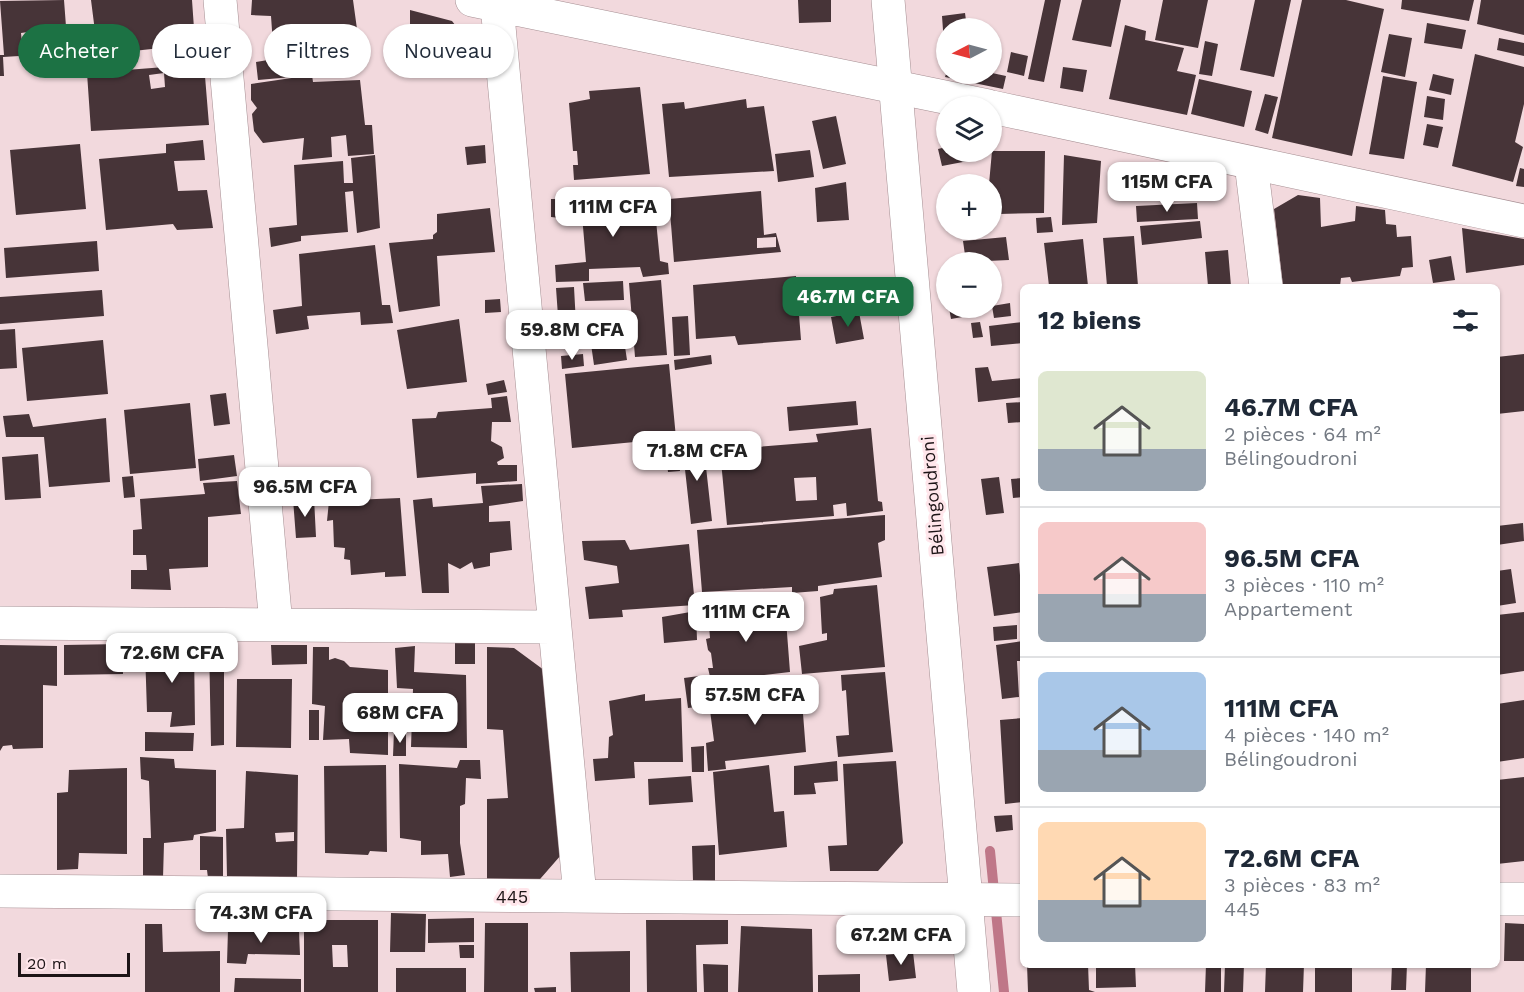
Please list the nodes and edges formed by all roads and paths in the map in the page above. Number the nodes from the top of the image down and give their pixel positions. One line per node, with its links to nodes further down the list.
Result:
1 (220, 0): 11 (street)
2 (888, 0): 4 (street, Bélingoudroni)
3 (485, 3): 4 (street); 12 (street)
4 (896, 87): 5 (street); 17 (street, Bélingoudroni)
5 (938, 96)
6 (1002, 110): 7 (street)
7 (1251, 163): 8 (street); 9 (street)
8 (1524, 221)
9 (1266, 284)
10 (0, 623): 11 (street)
11 (276, 625): 12 (street)
12 (554, 627): 14 (street)
13 (0, 891): 14 (street, 445)
14 (580, 896): 17 (street, 445)
15 (1500, 899): 16 (street)
16 (1524, 899)
17 (967, 900): 18 (street, 445); 19 (street, Bélingoudroni)
18 (1020, 900)
19 (975, 992)

